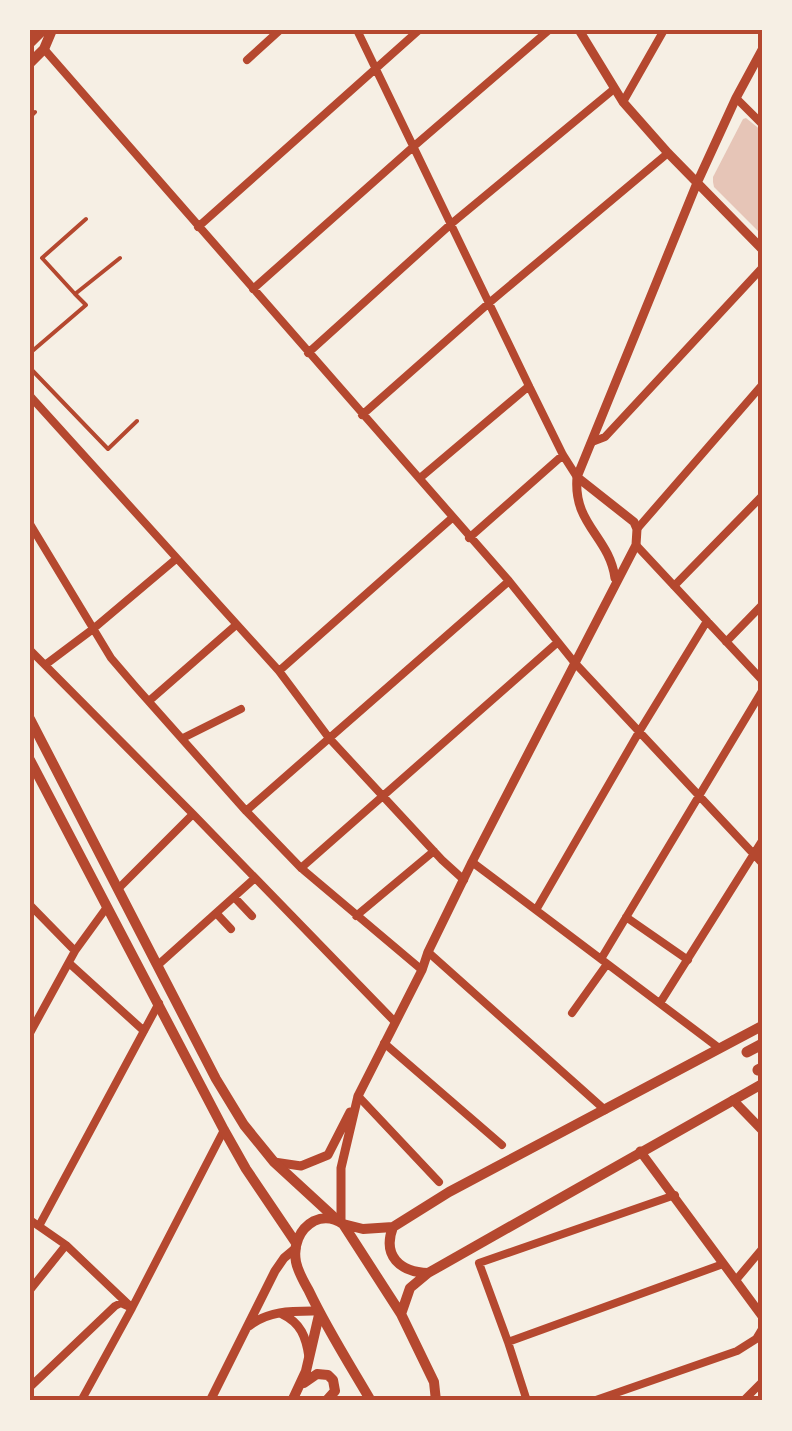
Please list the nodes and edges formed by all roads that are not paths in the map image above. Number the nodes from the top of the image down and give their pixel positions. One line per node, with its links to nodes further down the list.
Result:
1 (42, 30): 9 (main road)
2 (52, 30): 10 (main road)
3 (280, 30): 12 (street)
4 (357, 30): 14 (street)
5 (419, 30): 14 (street)
6 (549, 30): 21 (street)
7 (579, 30): 15 (street)
8 (664, 30): 17 (street)
9 (30, 43)
10 (44, 48): 13 (main road); 26 (street)
11 (762, 50): 16 (street)
12 (247, 60)
13 (30, 62)
14 (375, 68): 21 (street); 26 (street)
15 (614, 89): 17 (street); 25 (street)
16 (736, 98): 20 (street); 23 (street)
17 (623, 102): 22 (street)
18 (35, 112): 19 (lane)
19 (30, 117)
20 (762, 124)
21 (412, 147): 25 (street); 30 (street)
22 (668, 153): 23 (street); 32 (street)
23 (697, 183): 27 (street); 43 (street)
24 (86, 219): 31 (lane)
25 (450, 224): 32 (street); 36 (street)
26 (198, 226): 30 (street)
27 (762, 249)
28 (120, 258): 31 (lane)
29 (762, 268): 43 (street)
30 (253, 289): 36 (street)
31 (76, 294): 34 (lane)
32 (489, 303): 39 (street); 41 (street)
33 (30, 340): 34 (lane)
34 (37, 347): 35 (lane)
35 (30, 352)
36 (308, 353): 41 (street)
37 (30, 368): 42 (lane)
38 (762, 385): 50 (street)
39 (529, 386): 44 (street); 46 (street)
40 (30, 396): 53 (street)
41 (362, 415): 46 (street)
42 (137, 421)
43 (592, 442): 45 (street)
44 (563, 455): 45 (street); 51 (street)
45 (577, 477): 50 (street); 55 (street)
46 (420, 478): 48 (street)
47 (762, 496): 56 (street)
48 (452, 518): 51 (street); 66 (street)
49 (30, 524): 60 (street)
50 (638, 529): 52 (street)
51 (470, 538): 54 (street)
52 (636, 544): 55 (street); 56 (street)
53 (176, 559): 59 (street); 60 (street)
54 (509, 581): 61 (street); 74 (street)
55 (616, 581): 64 (street)
56 (674, 586): 58 (street)
57 (762, 605): 62 (street)
58 (707, 621): 62 (street); 72 (street)
59 (236, 625): 66 (street); 69 (street)
60 (93, 630): 65 (street); 69 (street)
61 (558, 642): 64 (street); 77 (street)
62 (726, 642): 67 (street)
63 (30, 650): 65 (street)
64 (574, 662): 72 (street); 83 (street)
65 (45, 665): 79 (street)
66 (278, 671): 74 (street)
67 (762, 680)
68 (762, 691): 76 (street)
69 (149, 701): 73 (street)
70 (241, 709): 73 (street)
71 (30, 719): 88 (main road)
72 (639, 732): 76 (street); 92 (street)
73 (183, 738): 78 (street)
74 (329, 738): 77 (street); 78 (street)
75 (30, 760): 91 (main road)
76 (700, 795): 82 (street); 96 (street)
77 (382, 797): 81 (street); 85 (street)
78 (246, 811): 85 (street)
79 (193, 814): 86 (street); 88 (street)
80 (762, 841): 82 (street)
81 (434, 851): 87 (street); 95 (street)
82 (754, 854): 84 (street); 100 (street)
83 (472, 862): 87 (street); 92 (street)
84 (762, 863)
85 (302, 868): 95 (street)
86 (255, 878): 89 (street); 108 (street)
87 (464, 880): 99 (street)
88 (119, 888): 103 (main road)
89 (235, 898): 93 (street); 94 (street)
90 (30, 905): 98 (street)
91 (107, 907): 98 (street); 106 (main road)
92 (536, 910): 101 (street)
93 (217, 914): 97 (street); 103 (street)
94 (252, 916)
95 (356, 916): 104 (street)
96 (626, 917): 100 (street); 101 (street)
97 (231, 929)
98 (75, 951): 102 (street)
99 (428, 952): 104 (street); 119 (street)
100 (688, 960): 105 (street)
101 (604, 961): 105 (street); 107 (street)
102 (69, 964): 110 (street); 111 (street)
103 (158, 965): 124 (main road)
104 (422, 970): 108 (street)
105 (660, 1003): 114 (street)
106 (159, 1004): 110 (street); 120 (main road)
107 (572, 1013)
108 (394, 1022): 112 (street)
109 (762, 1026): 114 (main road)
110 (144, 1031): 129 (street)
111 (30, 1032)
112 (384, 1043): 117 (street); 122 (street)
113 (762, 1044): 115 (main road)
114 (719, 1048): 119 (main road)
115 (747, 1052)
116 (761, 1074): 118 (main road)
117 (358, 1096): 124 (street); 125 (street); 128 (street)
118 (733, 1100): 121 (street); 123 (main road)
119 (605, 1110): 130 (main road)
120 (224, 1130): 132 (main road); 138 (street)
121 (762, 1130)
122 (502, 1144)
123 (640, 1151): 126 (street); 135 (main road)
124 (274, 1162): 128 (main road)
125 (440, 1182)
126 (675, 1196): 134 (street); 145 (street)
127 (30, 1220): 129 (street)
128 (340, 1222): 130 (main road); 132 (main road); 141 (main road)
129 (40, 1226): 131 (street)
130 (392, 1227): 135 (main road)
131 (66, 1245): 137 (street); 138 (street)
132 (296, 1246): 139 (main road); 143 (street)
133 (762, 1250): 136 (street)
134 (723, 1264): 136 (street); 145 (street)
135 (428, 1273): 141 (main road)
136 (736, 1280): 142 (street)
137 (30, 1290)
138 (132, 1308): 148 (street); 150 (street)
139 (319, 1312): 140 (street); 146 (main road); 154 (main road)
140 (279, 1313): 143 (street); 146 (street)
141 (401, 1314): 155 (main road)
142 (762, 1316)
143 (249, 1326): 151 (street)
144 (762, 1330): 157 (street)
145 (508, 1342): 156 (street)
146 (309, 1359): 149 (main road)
147 (762, 1382): 158 (street)
148 (30, 1387)
149 (300, 1388): 152 (main road); 153 (main road)
150 (81, 1401)
151 (210, 1401)
152 (292, 1401)
153 (326, 1401)
154 (371, 1401)
155 (436, 1401)
156 (526, 1401)
157 (593, 1401)
158 (742, 1401)

